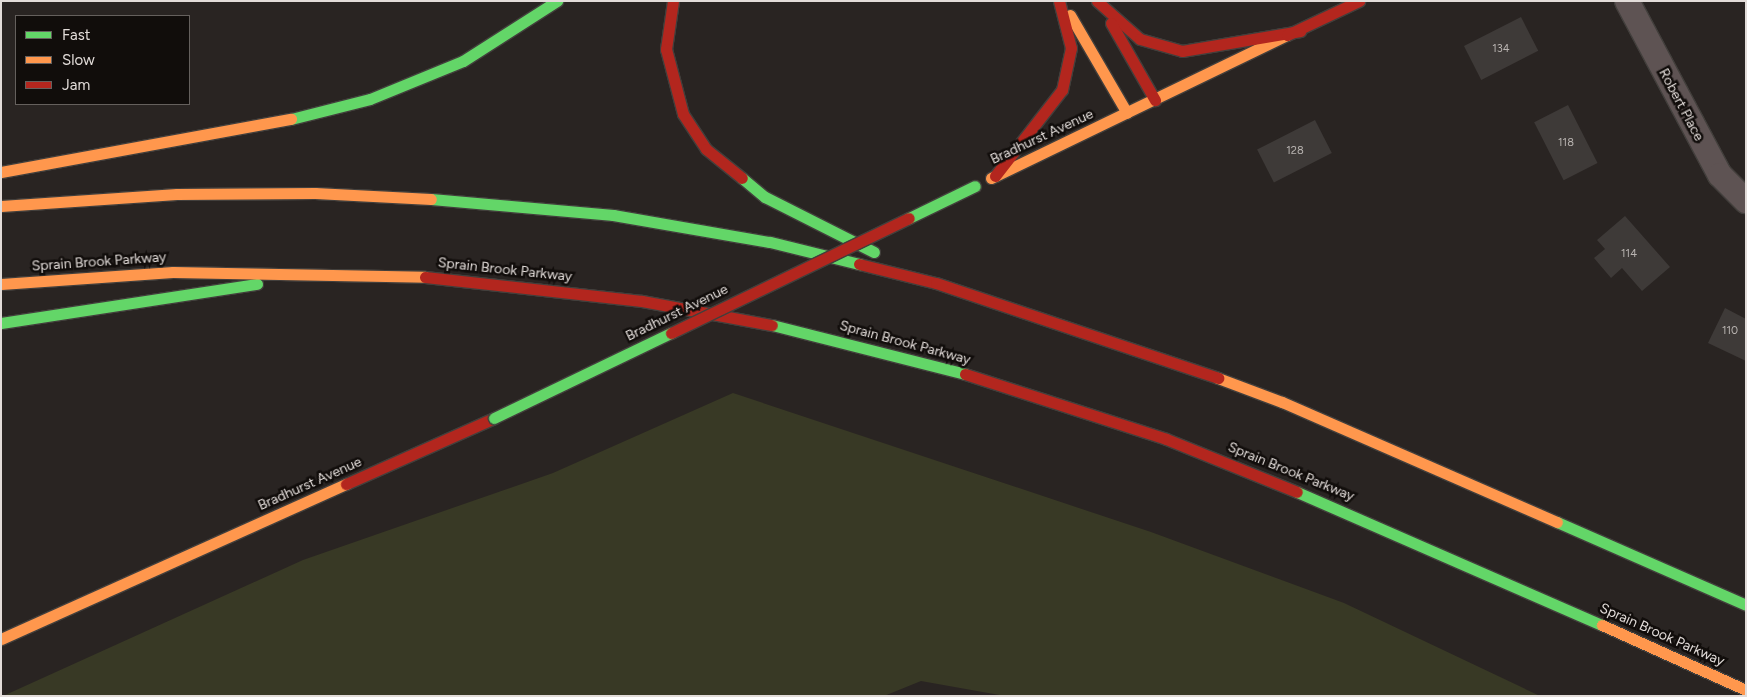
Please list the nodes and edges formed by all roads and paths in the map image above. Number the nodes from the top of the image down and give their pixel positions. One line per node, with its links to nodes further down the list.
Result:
1 (557, 1): 10 (main road)
2 (673, 1): 15 (main road)
3 (1060, 1): 9 (main road); 11 (main road)
4 (1097, 1): 7 (main road); 8 (main road)
5 (1359, 1): 7 (main road, Bradhurst Avenue)
6 (1627, 1): 12 (street, Robert Place)
7 (1300, 31): 8 (main road, Bradhurst Avenue)
8 (1155, 100): 9 (main road, Bradhurst Avenue)
9 (1127, 114): 11 (main road, Bradhurst Avenue)
10 (1, 172)
11 (995, 176): 19 (main road, Bradhurst Avenue, bridge)
12 (1746, 201)
13 (1, 206): 15 (main road)
14 (331, 271): 16 (main road, Sprain Brook Parkway); 17 (main road); 20 (main road, Sprain Brook Parkway)
15 (936, 283): 18 (main road)
16 (1, 284)
17 (1, 323)
18 (1746, 605)
19 (1, 639)
20 (1746, 690)

